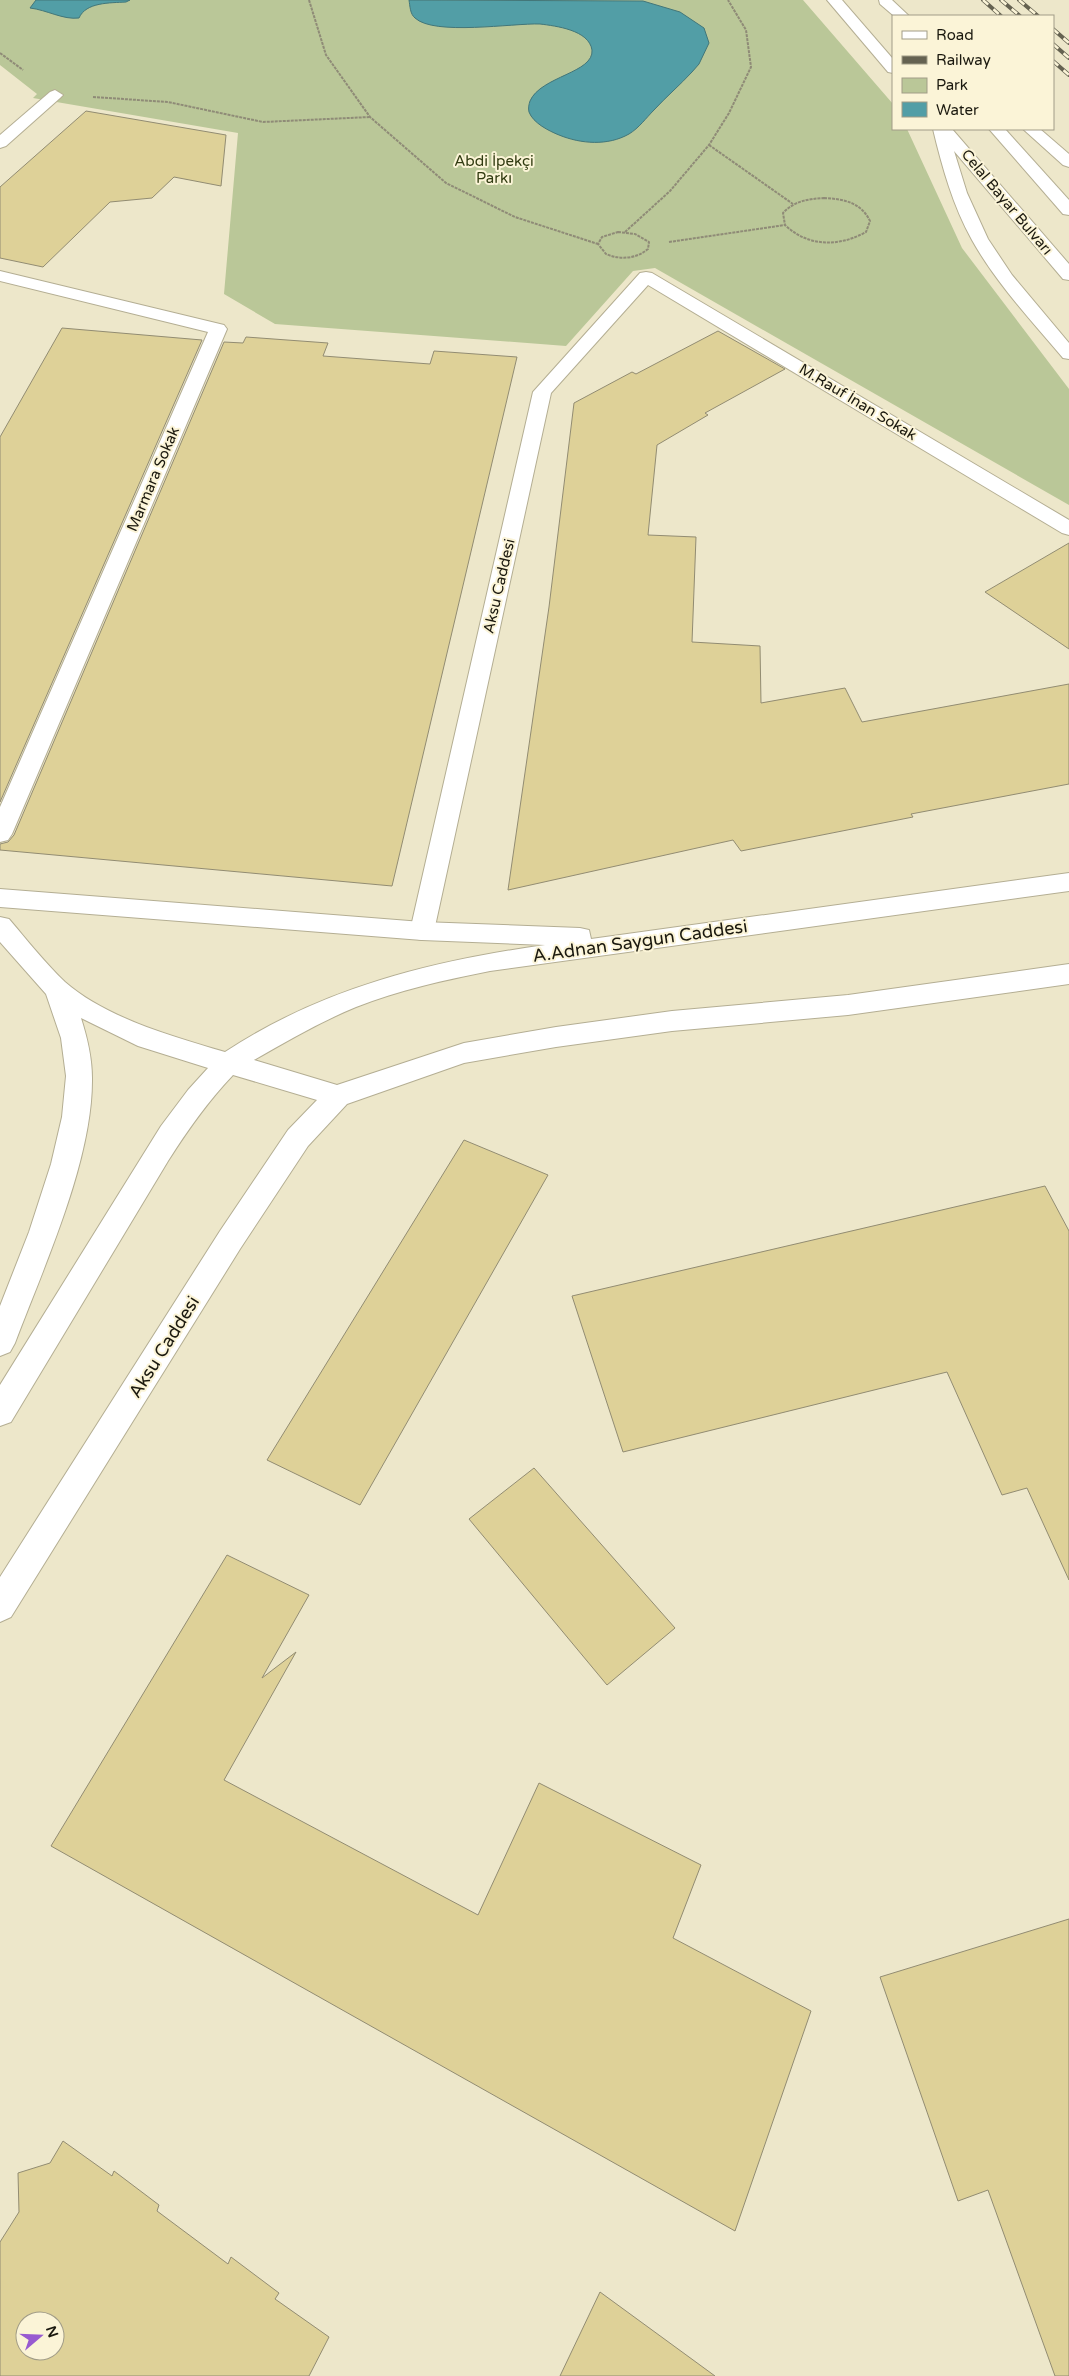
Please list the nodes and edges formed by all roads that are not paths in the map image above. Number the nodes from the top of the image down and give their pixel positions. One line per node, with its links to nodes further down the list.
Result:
1 (834, 0): 5 (main road)
2 (884, 1): 3 (main road); 4 (main road)
3 (897, 15)
4 (901, 15)
5 (892, 68)
6 (55, 95): 11 (main road)
7 (942, 130): 17 (main road)
8 (943, 130): 14 (main road, Celal Bayar Bulvarı)
9 (998, 130): 13 (main road)
10 (1032, 130): 12 (main road)
11 (0, 142)
12 (1069, 162)
13 (1069, 210)
14 (1068, 274)
15 (0, 276): 19 (main road, Marmara Sokak)
16 (646, 277): 18 (main road, M.Rauf İnan Sokak); 23 (main road, Aksu Caddesi)
17 (1069, 354)
18 (1069, 529)
19 (0, 834)
20 (1069, 882): 24 (main road, A.Adnan Saygun Caddesi)
21 (0, 898): 23 (main road)
22 (0, 926): 26 (main road)
23 (422, 931): 24 (main road)
24 (654, 939): 27 (main road, A.Adnan Saygun Caddesi)
25 (1069, 974): 28 (main road)
26 (57, 990): 27 (main road); 29 (main road)
27 (230, 1063): 28 (main road); 30 (main road)
28 (338, 1096): 31 (main road, Aksu Caddesi)
29 (0, 1343)
30 (0, 1412)
31 (0, 1606)

